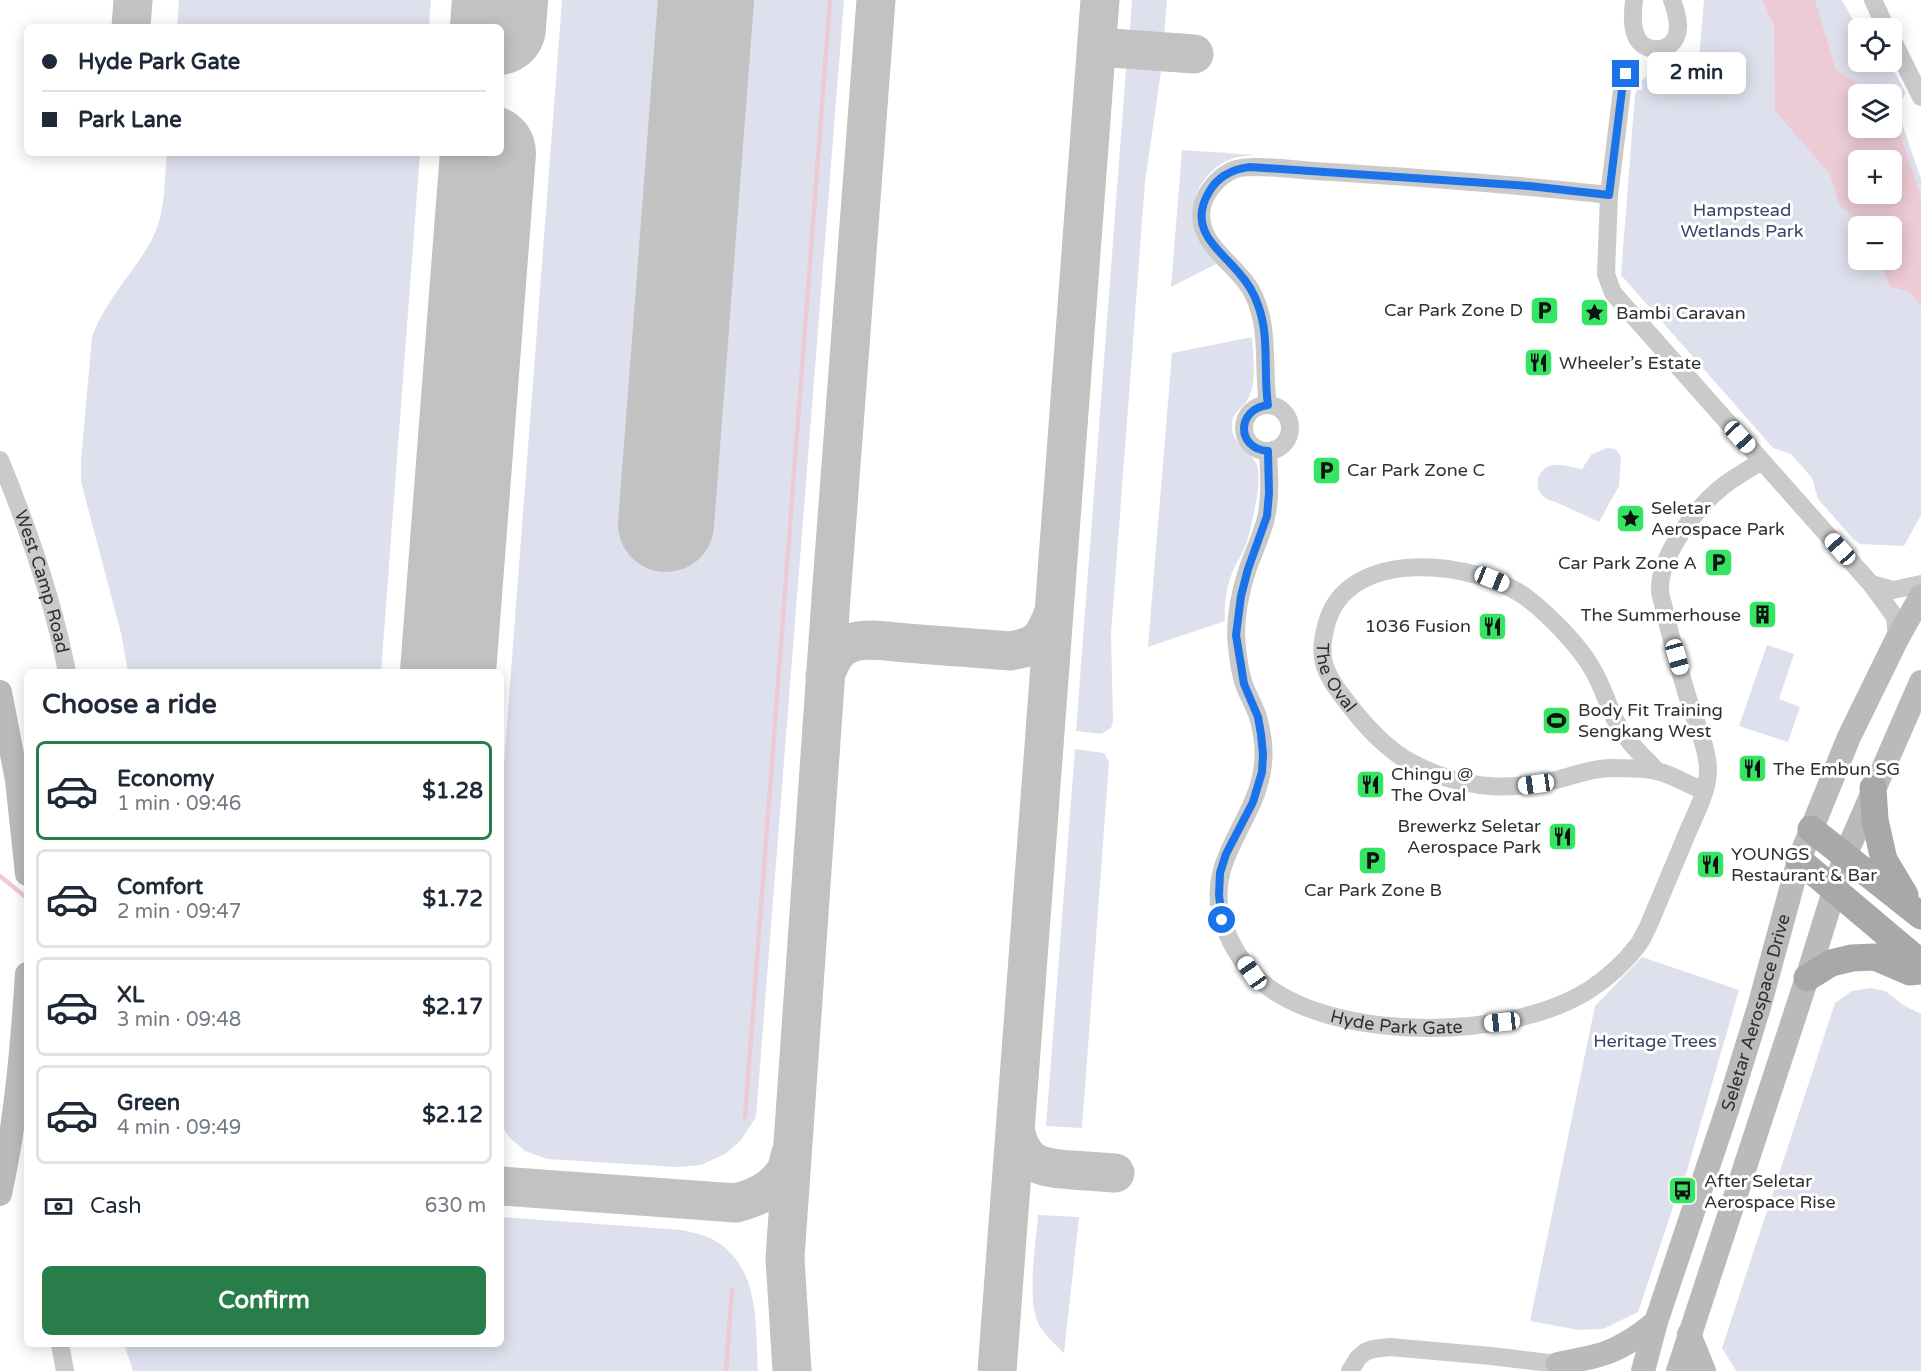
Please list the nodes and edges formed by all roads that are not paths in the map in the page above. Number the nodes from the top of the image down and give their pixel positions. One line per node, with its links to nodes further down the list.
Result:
1 (1634, 0): 2 (street)
2 (1672, 0)
3 (1873, 0): 4 (street)
4 (1881, 18)
5 (1902, 59): 7 (street)
6 (1631, 67): 8 (street)
7 (1921, 98)
8 (1609, 195): 9 (street); 12 (street)
9 (1268, 405): 10 (street); 10 (street)
10 (1268, 451): 24 (street, Hyde Park Gate)
11 (0, 460): 17 (street, West Camp Road)
12 (1762, 460): 13 (street); 24 (street, Hyde Park Gate)
13 (1871, 584): 14 (street); 16 (street)
14 (1921, 584)
15 (1921, 596): 16 (street, Seletar Aerospace Drive)
16 (1897, 639): 25 (street, Seletar Aerospace Drive)
17 (66, 669)
18 (1921, 682): 23 (street, Seletar Aerospace Drive)
19 (0, 692): 26 (street)
20 (1628, 741): 21 (street); 21 (street, The Oval); 22 (street, The Oval)
21 (1611, 768): 22 (street, The Oval)
22 (1657, 771): 24 (street, The Oval)
23 (1874, 788): 27 (street, Seletar Aerospace Drive); 30 (main road)
24 (1704, 791)
25 (1811, 829): 27 (main road); 28 (street, Seletar Aerospace Drive)
26 (24, 846)
27 (1845, 856): 29 (street, Seletar Aerospace Drive); 30 (main road)
28 (1799, 860): 29 (main road); 36 (street, Seletar Aerospace Drive)
29 (1833, 889): 31 (main road); 33 (street, Seletar Aerospace Drive)
30 (1918, 913)
31 (1921, 963)
32 (1921, 971): 33 (main road)
33 (1807, 978): 37 (street, Seletar Aerospace Drive)
34 (24, 1019): 35 (street)
35 (0, 1194)
36 (1656, 1323): 39 (street); 43 (street, Seletar Aerospace Drive)
37 (1689, 1334): 44 (street, Seletar Aerospace Drive); 45 (street)
38 (61, 1347): 40 (street)
39 (1562, 1367): 41 (street); 42 (street)
40 (65, 1371)
41 (1350, 1371)
42 (1583, 1371)
43 (1643, 1371)
44 (1678, 1371)
45 (1704, 1371)

